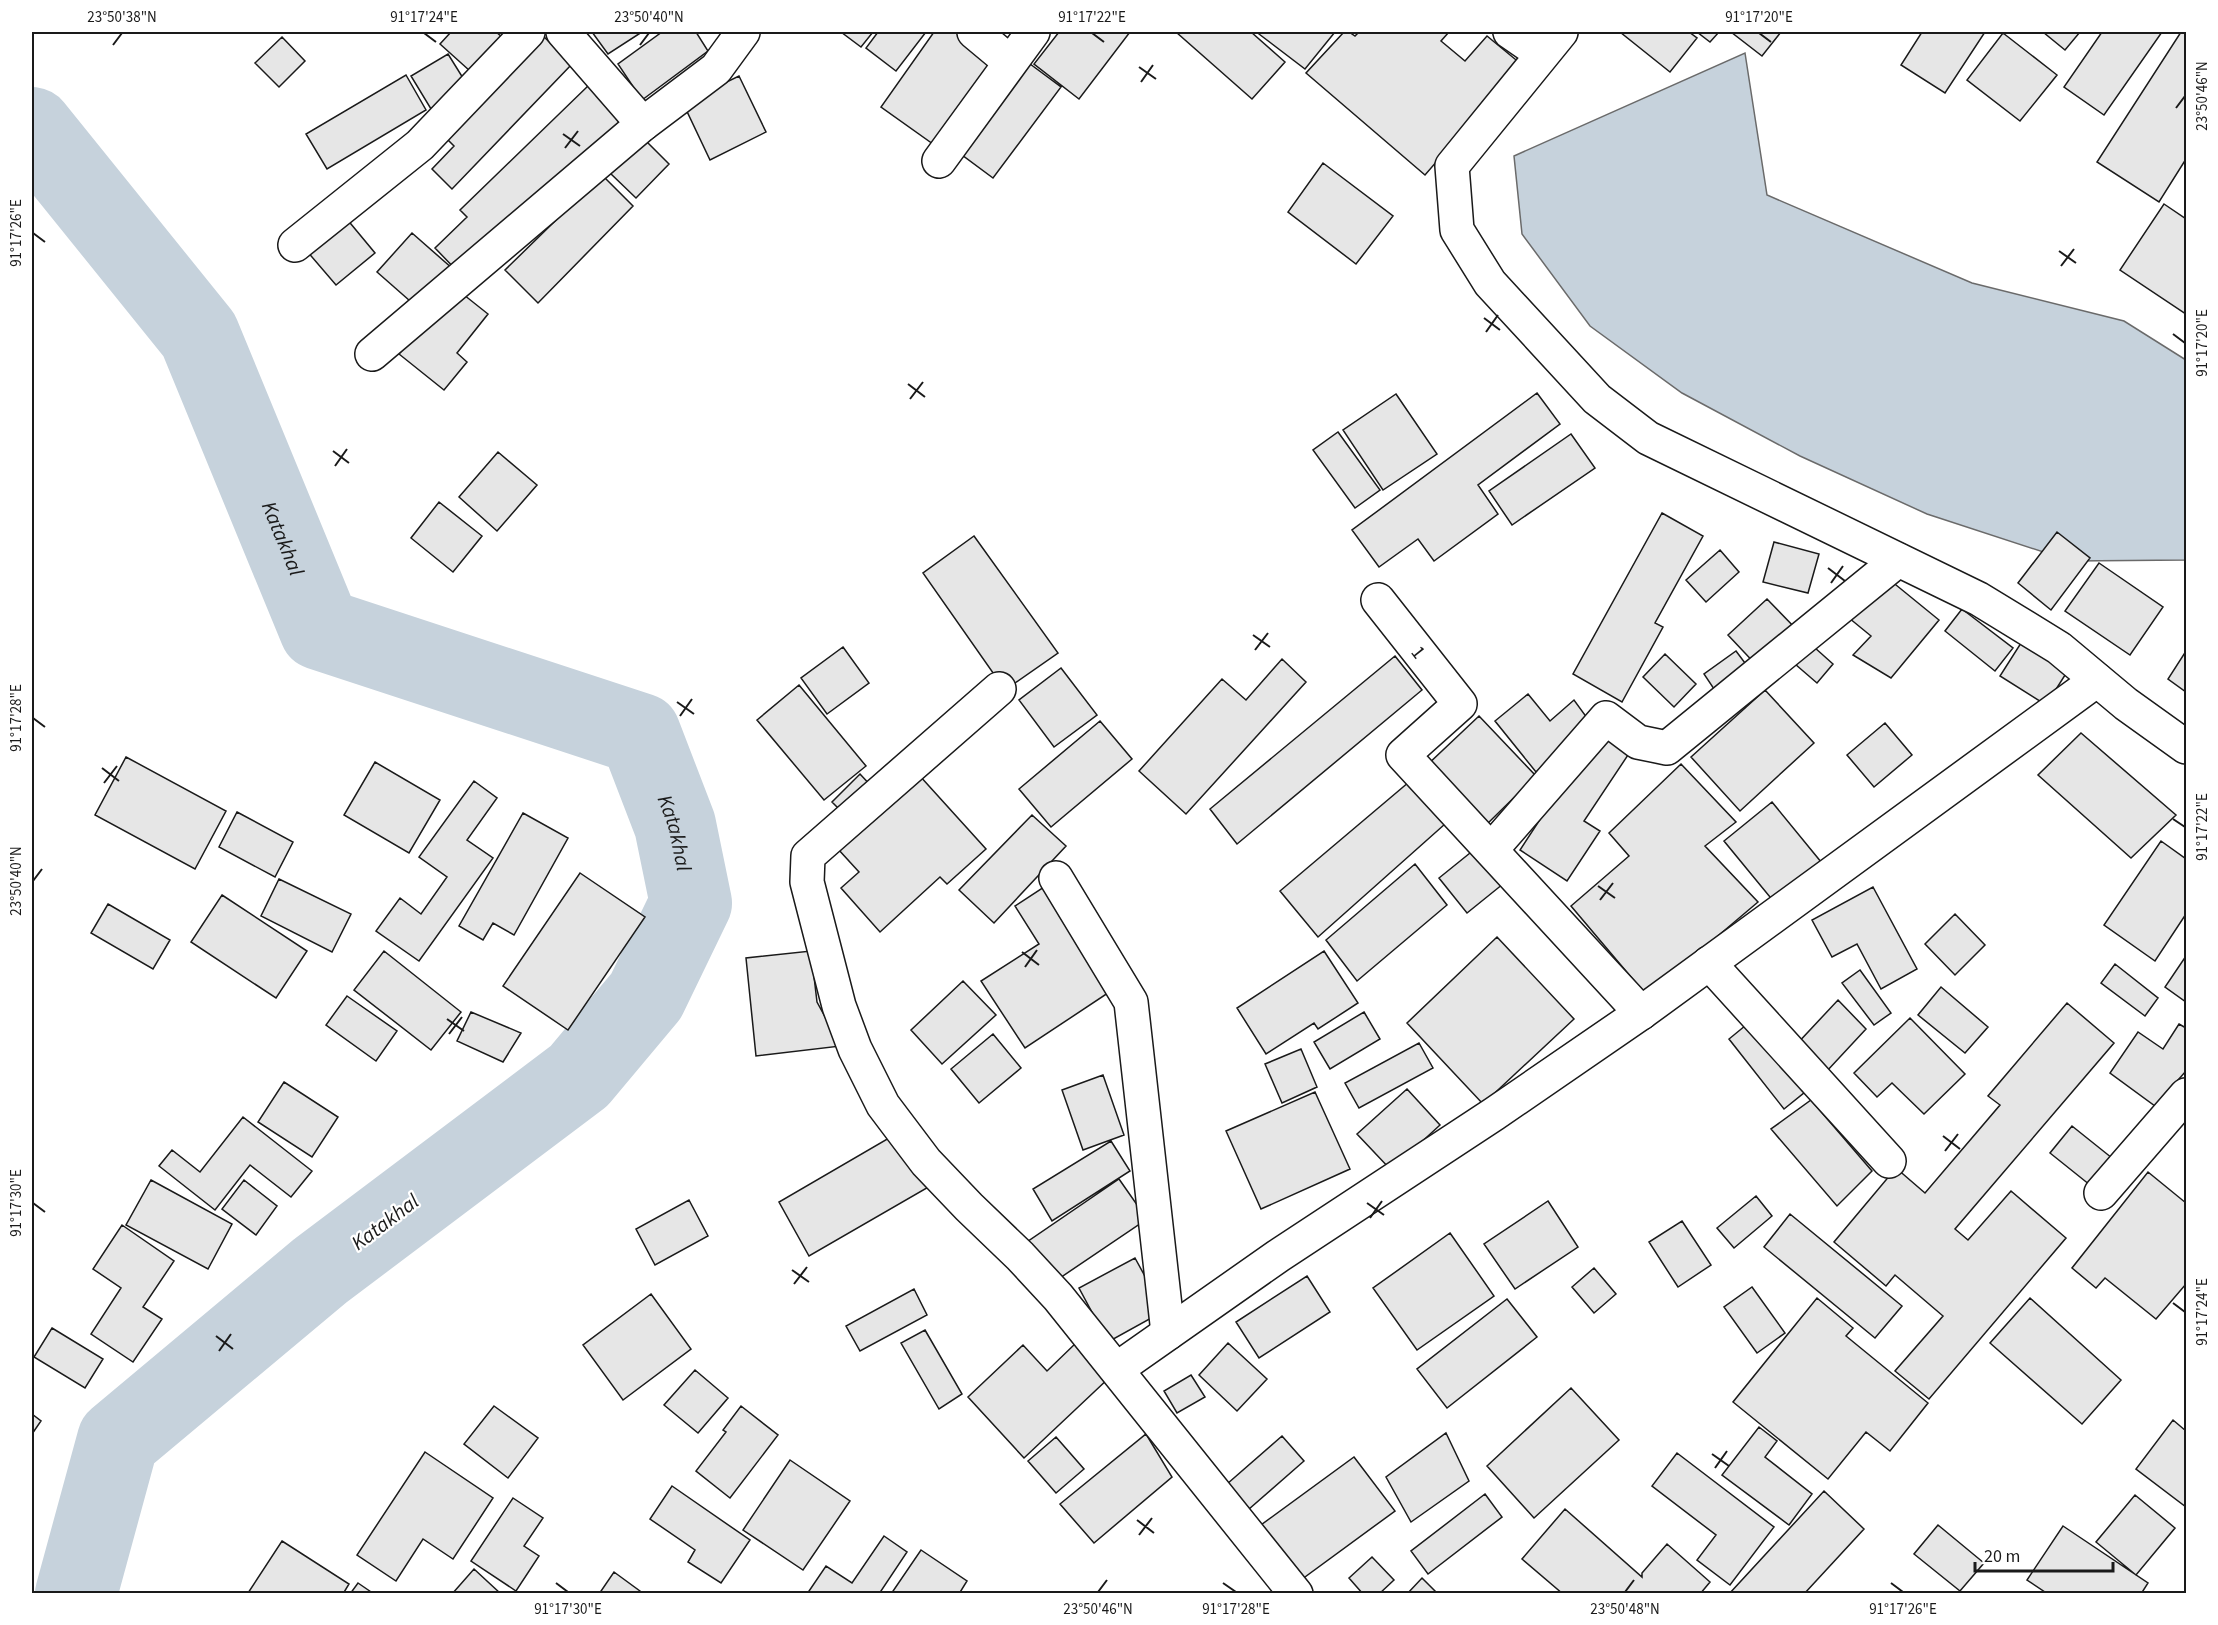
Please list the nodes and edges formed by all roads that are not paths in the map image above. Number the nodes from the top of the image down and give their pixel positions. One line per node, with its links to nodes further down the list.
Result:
1 (528, 32): 11 (street)
2 (563, 32): 9 (street)
3 (743, 32): 9 (street)
4 (975, 32): 8 (street)
5 (1033, 32): 8 (street)
6 (1510, 32): 7 (street)
7 (1551, 43): 13 (street)
8 (1010, 62): 10 (street)
9 (643, 124): 12 (street)
10 (939, 161)
11 (295, 245)
12 (372, 354)
13 (1898, 560): 15 (street); 18 (street)
14 (1378, 600): 18 (street, 1)
15 (2097, 680): 17 (street); 20 (street)
16 (999, 689): 26 (street)
17 (2187, 747)
18 (1491, 850): 21 (street)
19 (1056, 878): 25 (street)
20 (1709, 963): 21 (street); 23 (street)
21 (1641, 1013): 25 (street)
22 (2187, 1095): 24 (street)
23 (1889, 1161)
24 (2101, 1193)
25 (1168, 1333): 26 (street)
26 (1117, 1369): 27 (street)
27 (1296, 1593)

